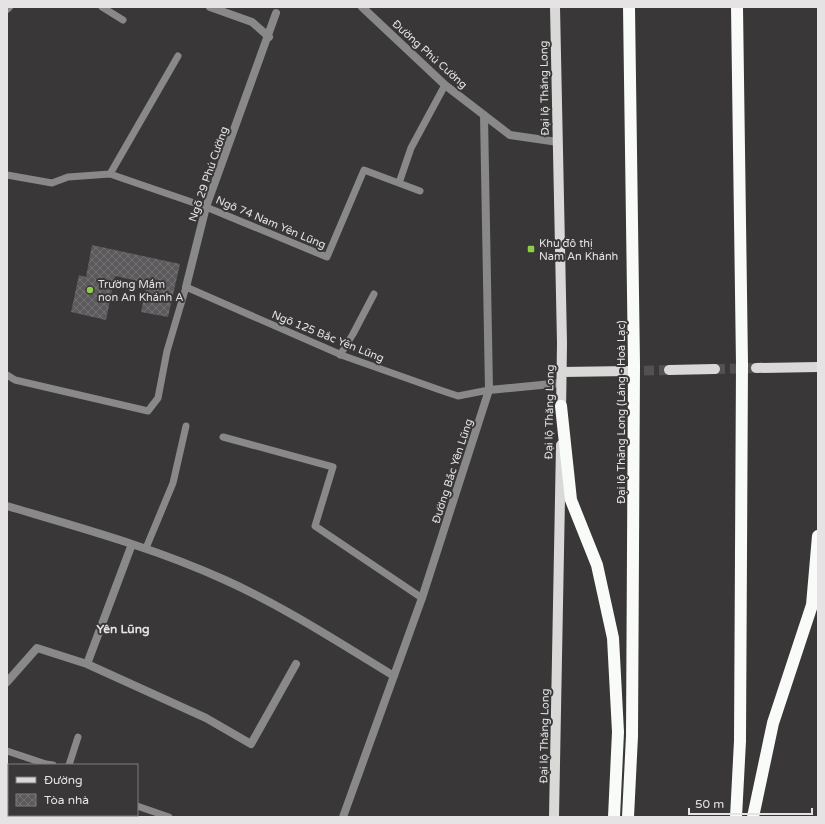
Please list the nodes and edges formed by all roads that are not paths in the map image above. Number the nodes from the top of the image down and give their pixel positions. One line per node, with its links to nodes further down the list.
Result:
1 (102, 7): 8 (lane)
2 (210, 7): 9 (street)
3 (362, 7): 11 (street, Đường Phú Cường)
4 (555, 7): 13 (main road, Đại lộ Thăng Long)
5 (629, 7): 52 (highway, Đại lộ Thăng Long (Láng - Hoà Lạc))
6 (737, 7): 53 (highway)
7 (276, 13): 9 (street, Ngõ 29 Phú Cường)
8 (123, 20)
9 (268, 37): 18 (street, Ngõ 29 Phú Cường)
10 (178, 56): 14 (lane)
11 (445, 85): 12 (street, Đường Phú Cường); 16 (lane)
12 (484, 115): 13 (street, Đường Phú Cường); 30 (street, Đường Bắc Yên Lũng)
13 (558, 142): 27 (main road, Đại lộ Thăng Long)
14 (110, 174): 15 (lane); 18 (lane, Ngõ 74 Nam Yên Lũng)
15 (7, 175)
16 (399, 183): 17 (lane); 18 (lane, Ngõ 74 Nam Yên Lũng)
17 (420, 191)
18 (206, 207): 19 (street, Ngõ 29 Phú Cường)
19 (186, 287): 21 (lane, Ngõ 125 Bắc Yên Lũng); 28 (lane, Ngõ 29 Phú Cường)
20 (374, 294): 21 (lane)
21 (340, 355): 30 (lane, Ngõ 125 Bắc Yên Lũng)
22 (818, 367): 23 (main road)
23 (756, 368)
24 (715, 369): 25 (main road)
25 (669, 370)
26 (629, 371): 27 (main road)
27 (562, 372): 29 (main road, Đại lộ Thăng Long)
28 (7, 375)
29 (562, 383): 30 (street); 31 (main road, Đại lộ Thăng Long)
30 (489, 390): 38 (street, Đường Bắc Yên Lũng)
31 (561, 406): 50 (main road, Đại lộ Thăng Long); 51 (highway)
32 (186, 426): 37 (lane)
33 (223, 437): 38 (lane)
34 (7, 506): 36 (street)
35 (818, 536): 54 (highway)
36 (132, 544): 37 (street); 39 (street)
37 (146, 548): 41 (street)
38 (422, 598): 41 (street, Đường Bắc Yên Lũng)
39 (86, 664): 40 (street); 42 (street)
40 (296, 664)
41 (394, 676): 49 (street, Đường Bắc Yên Lũng)
42 (7, 682)
43 (78, 737): 46 (lane)
44 (7, 751): 45 (lane)
45 (46, 764)
46 (69, 764)
47 (138, 806): 48 (lane)
48 (169, 817)
49 (343, 817)
50 (554, 817)
51 (614, 817)
52 (628, 817)
53 (736, 817)
54 (753, 817)

